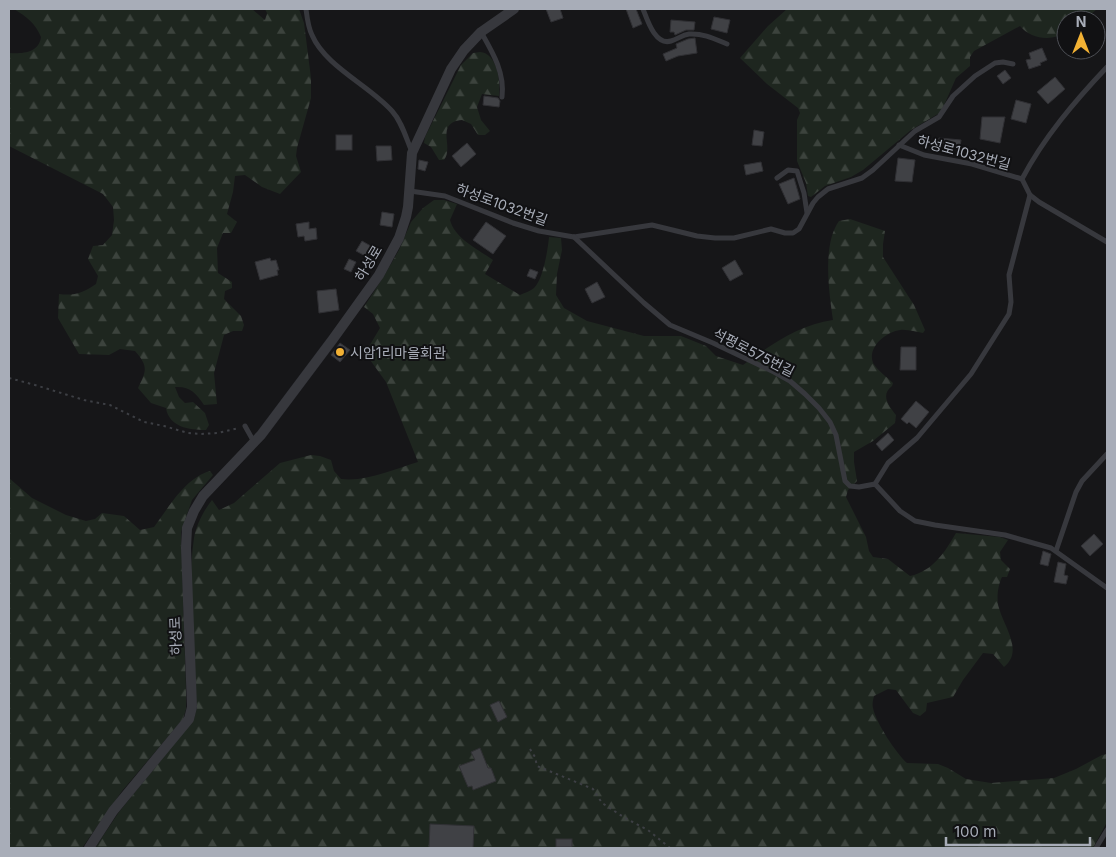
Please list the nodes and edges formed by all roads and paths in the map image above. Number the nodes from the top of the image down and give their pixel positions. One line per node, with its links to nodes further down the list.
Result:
1 (306, 9): 10 (lane, 하성로)
2 (514, 9): 4 (street, 하성로)
3 (643, 9): 5 (lane)
4 (481, 32): 8 (lane); 10 (street, 하성로)
5 (727, 44)
6 (1013, 64): 9 (lane)
7 (1107, 67): 12 (lane, 하성로1032번길)
8 (502, 97)
9 (899, 145): 12 (lane, 하성로1032번길); 15 (lane, 하성로1032번길)
10 (412, 154): 13 (street, 하성로)
11 (777, 178): 15 (lane)
12 (1022, 179): 14 (lane, 하성로1032번길)
13 (409, 191): 16 (lane, 하성로1032번길); 20 (street, 하성로)
14 (1030, 195): 17 (lane, 하성로1032번길); 22 (lane)
15 (807, 214): 16 (lane, 하성로1032번길)
16 (574, 236): 22 (lane, 석평로575번길)
17 (1107, 242)
18 (9, 378): 19 (path)
19 (245, 426): 20 (lane)
20 (254, 443): 27 (street, 하성로)
21 (1107, 454): 23 (lane)
22 (875, 484): 23 (lane)
23 (1056, 551): 24 (lane)
24 (1107, 588)
25 (530, 749): 28 (path)
26 (1107, 830): 29 (lane)
27 (89, 848)
28 (670, 848)
29 (1096, 848)

